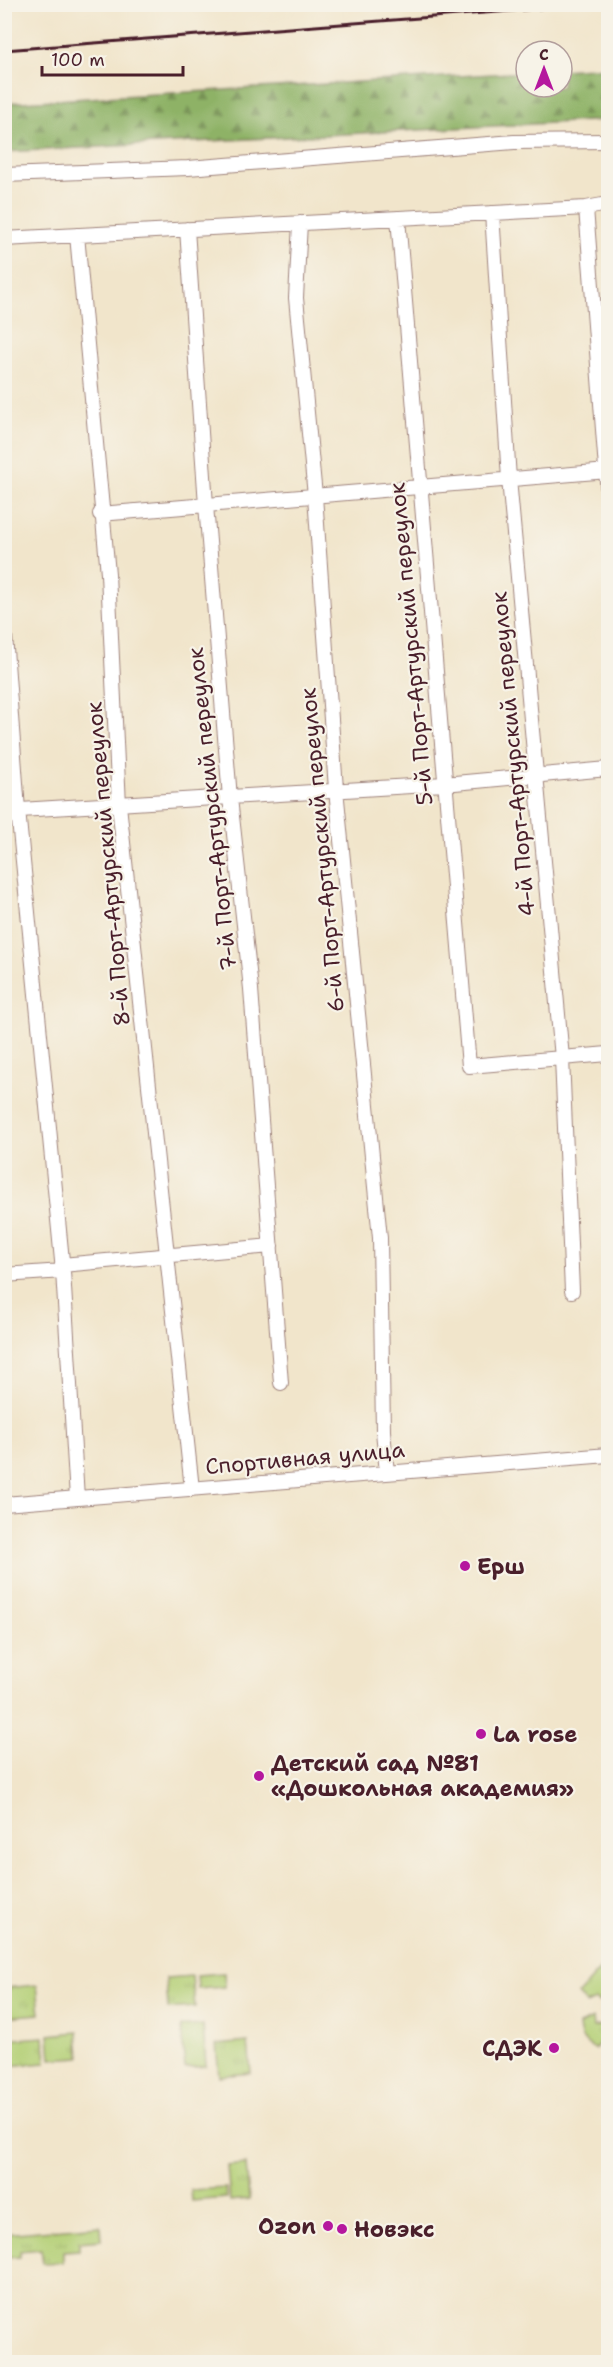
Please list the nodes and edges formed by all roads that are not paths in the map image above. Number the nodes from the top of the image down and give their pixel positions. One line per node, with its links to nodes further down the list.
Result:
1 (609, 141): 2 (street)
2 (4, 175)
3 (609, 204): 4 (street)
4 (586, 208): 5 (street); 11 (street)
5 (492, 213): 6 (street); 12 (street, 4-й Порт-Артурский переулок)
6 (398, 218): 7 (street); 13 (street, 5-й Порт-Артурский переулок)
7 (300, 223): 8 (street); 15 (street, 6-й Порт-Артурский переулок)
8 (187, 230): 9 (street); 16 (street, 7-й Порт-Артурский переулок)
9 (77, 236): 10 (street); 17 (street, 8-й Порт-Артурский переулок)
10 (4, 239)
11 (608, 471): 12 (street); 14 (street)
12 (509, 479): 13 (street); 20 (street, 4-й Порт-Артурский переулок)
13 (419, 487): 15 (street); 21 (street, 5-й Порт-Артурский переулок)
14 (609, 495)
15 (315, 496): 16 (street); 22 (street, 6-й Порт-Артурский переулок)
16 (206, 505): 17 (street); 23 (street, 7-й Порт-Артурский переулок)
17 (100, 514): 24 (street, 8-й Порт-Артурский переулок)
18 (4, 622): 25 (street)
19 (609, 769): 20 (street)
20 (537, 775): 21 (street); 27 (street, 4-й Порт-Артурский переулок)
21 (444, 783): 22 (street); 27 (street, 5-й Порт-Артурский переулок)
22 (336, 789): 23 (street); 35 (street, 6-й Порт-Артурский переулок)
23 (230, 798): 24 (street); 28 (street, 7-й Порт-Артурский переулок)
24 (119, 805): 25 (street); 29 (street, 8-й Порт-Артурский переулок)
25 (11, 810): 30 (street)
26 (609, 1054): 27 (street)
27 (562, 1058): 32 (street, 4-й Порт-Артурский переулок)
28 (271, 1246): 29 (street); 33 (street, 7-й Порт-Артурский переулок)
29 (167, 1255): 30 (street); 36 (street, 8-й Порт-Артурский переулок)
30 (62, 1268): 31 (street); 37 (street)
31 (4, 1275)
32 (572, 1291)
33 (281, 1383)
34 (609, 1455): 35 (street, Спортивная улица)
35 (387, 1473): 36 (street, Спортивная улица)
36 (192, 1489): 37 (street, Спортивная улица)
37 (77, 1498): 38 (street, Спортивная улица)
38 (4, 1504)

